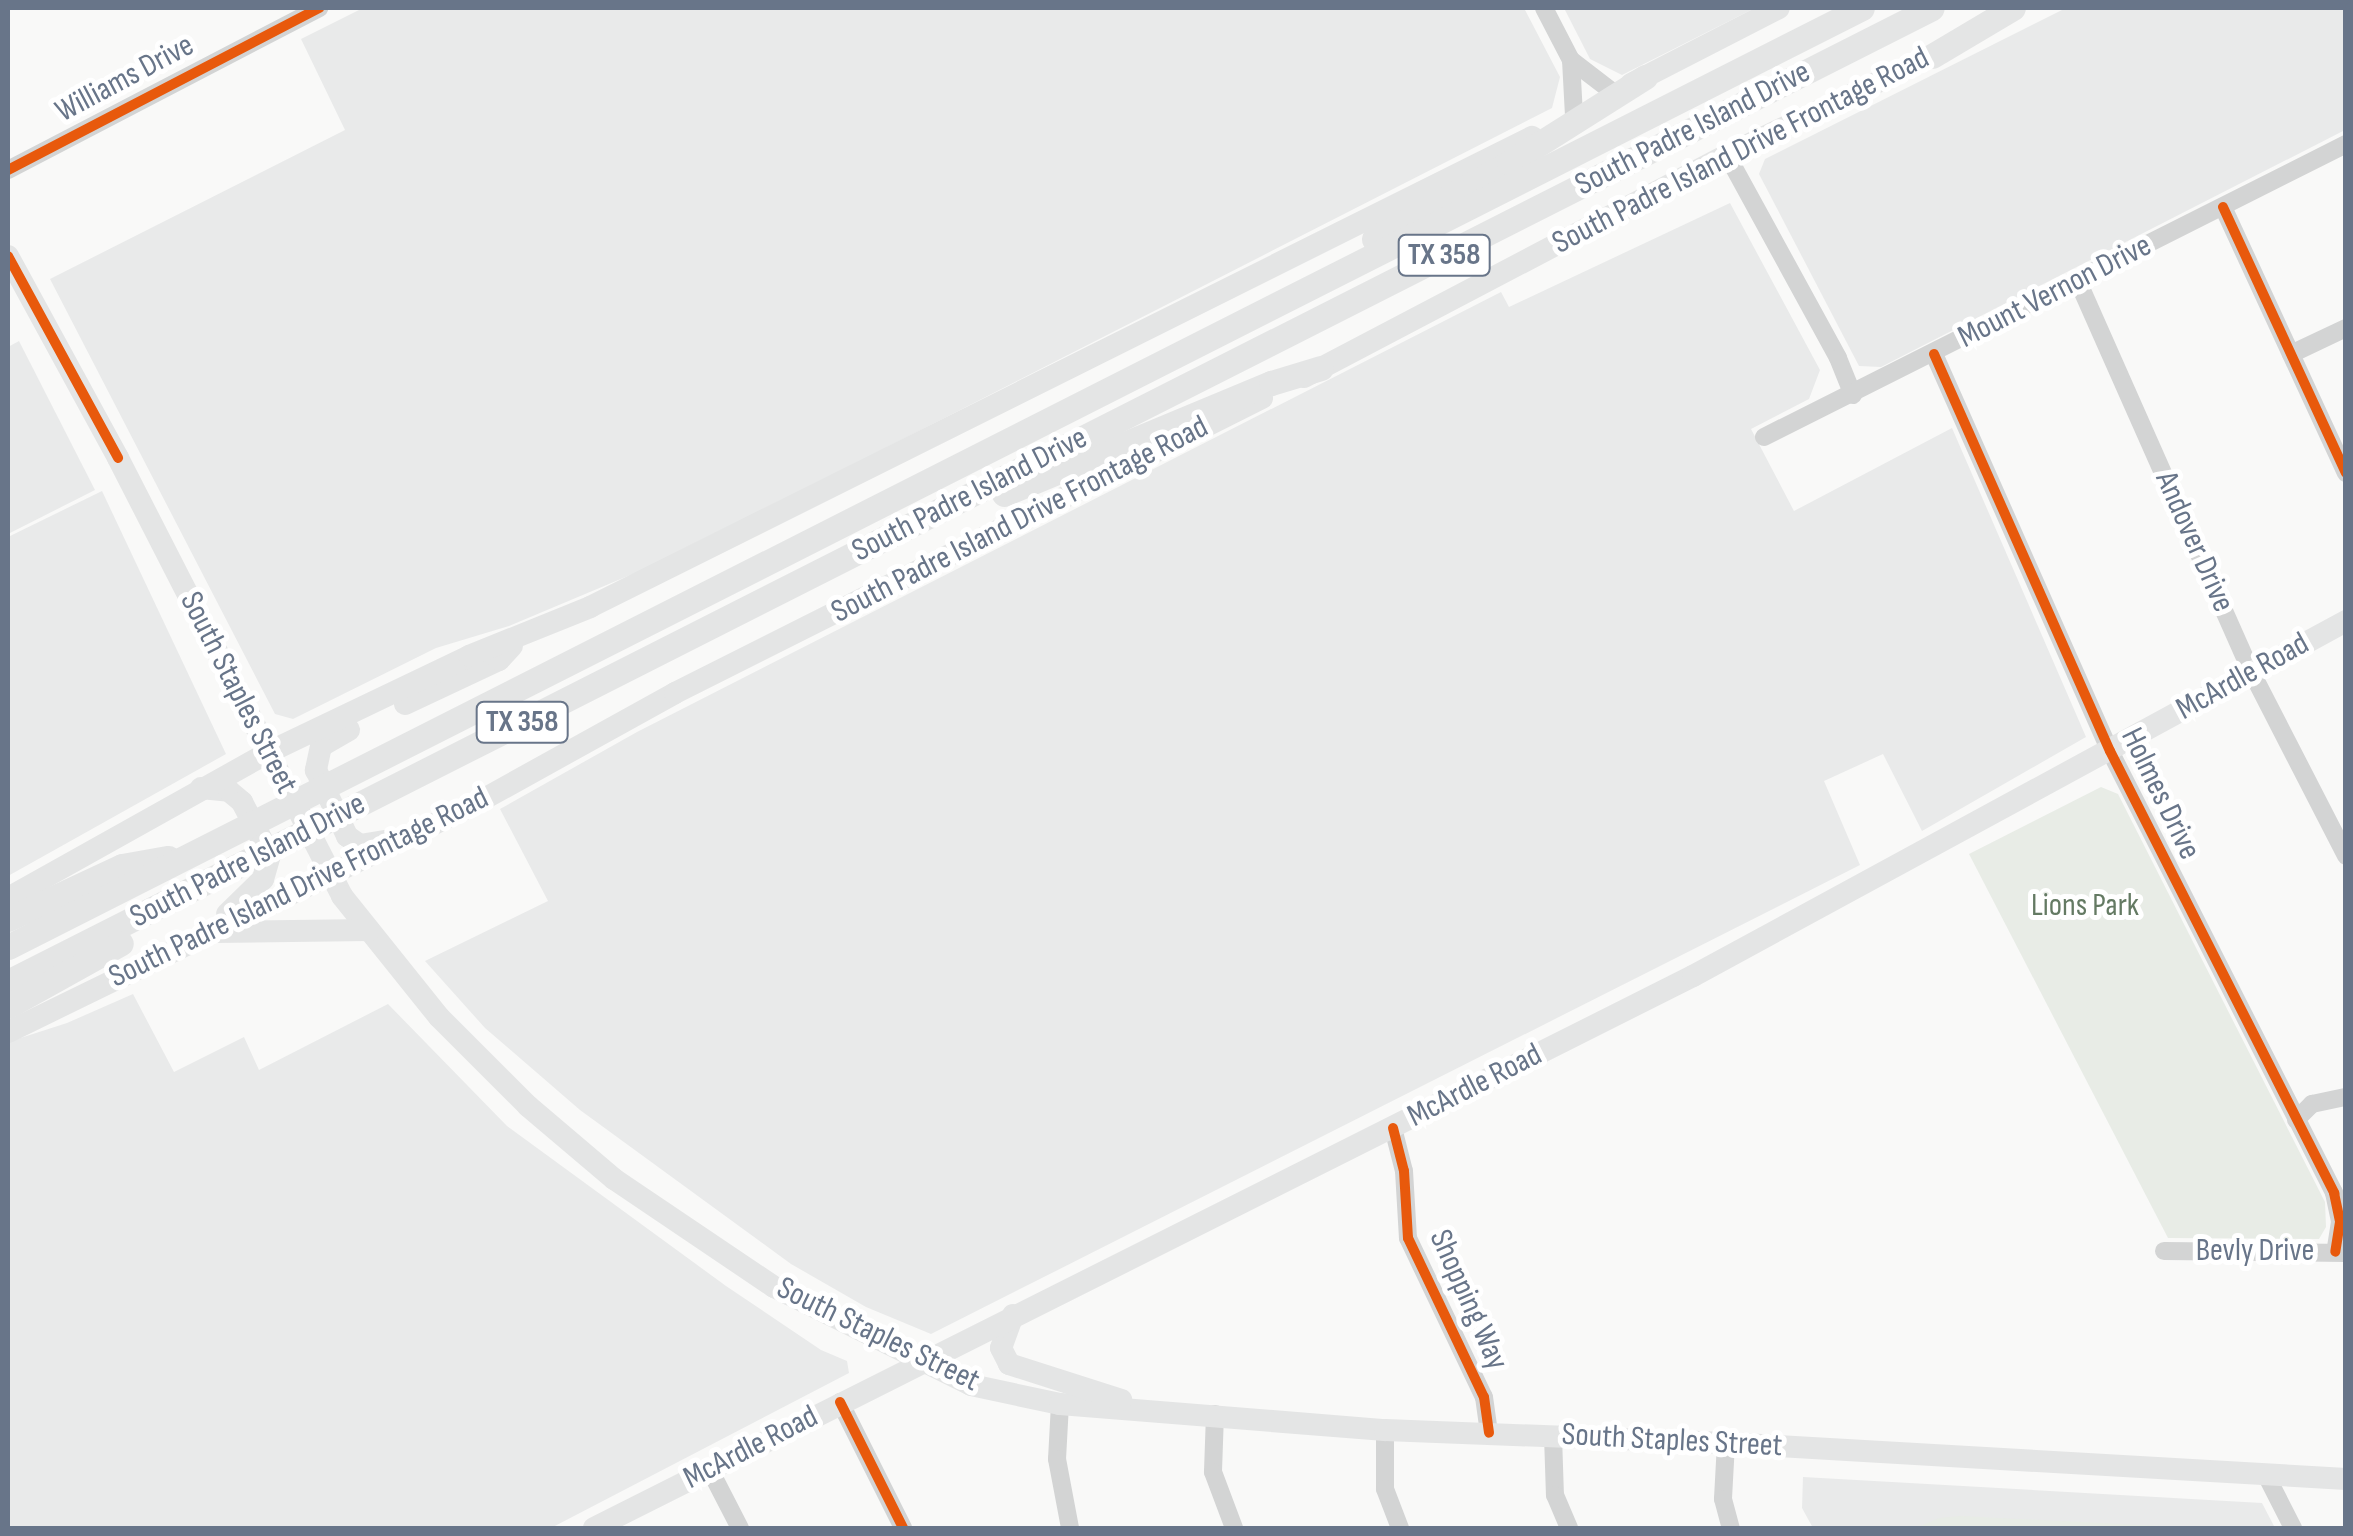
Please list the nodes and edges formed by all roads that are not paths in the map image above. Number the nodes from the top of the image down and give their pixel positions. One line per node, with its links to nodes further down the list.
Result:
1 (319, 8): 15 (street, Williams Drive)
2 (1544, 8): 9 (street)
3 (1779, 8): 10 (main road)
4 (1862, 8): 19 (highway, South Padre Island Drive / TX 358)
5 (1932, 8): 27 (highway, South Padre Island Drive / TX 358)
6 (2014, 8): 8 (highway)
7 (2032, 8): 8 (main road, South Padre Island Drive Frontage Road)
8 (1932, 56): 14 (main road, South Padre Island Drive Frontage Road)
9 (1571, 60): 11 (street); 12 (street)
10 (1645, 77): 11 (main road); 19 (highway)
11 (1614, 92): 12 (main road)
12 (1574, 116): 29 (main road)
13 (2346, 144): 16 (street, Mount Vernon Drive)
14 (1727, 155): 23 (main road, South Padre Island Drive Frontage Road); 24 (street)
15 (8, 170)
16 (2223, 207): 18 (street, Mount Vernon Drive); 22 (street)
17 (8, 256): 32 (main road, South Staples Street)
18 (2078, 279): 21 (street, Mount Vernon Drive); 30 (street, Andover Drive)
19 (1240, 325): 35 (highway, South Padre Island Drive / TX 358)
20 (2346, 328): 22 (street)
21 (1934, 354): 24 (street, Mount Vernon Drive); 31 (street, Holmes Drive)
22 (2291, 354): 26 (street)
23 (1321, 368): 27 (highway); 34 (main road, South Padre Island Drive Frontage Road)
24 (1853, 395): 25 (street, Mount Vernon Drive)
25 (1764, 437)
26 (2346, 473)
27 (955, 503): 37 (highway, South Padre Island Drive / TX 358)
28 (2346, 621): 30 (main road, McArdle Road)
29 (520, 635): 32 (main road); 34 (main road)
30 (2251, 671): 31 (main road, McArdle Road); 36 (street, Andover Drive)
31 (2110, 751): 48 (street, Holmes Drive); 49 (main road, McArdle Road)
32 (269, 752): 33 (main road); 38 (main road, South Staples Street)
33 (202, 788): 39 (main road); 42 (main road)
34 (473, 805): 38 (main road, South Padre Island Drive Frontage Road)
35 (192, 854): 40 (highway); 43 (highway, South Padre Island Drive / TX 358)
36 (2346, 856)
37 (236, 866): 44 (highway, South Padre Island Drive / TX 358); 45 (highway)
38 (327, 873): 41 (main road, South Staples Street); 42 (main road, South Padre Island Drive Frontage Road)
39 (8, 898)
40 (8, 919)
41 (369, 930): 42 (main road); 53 (main road, South Staples Street)
42 (207, 933): 46 (main road, South Padre Island Drive Frontage Road)
43 (8, 948)
44 (8, 982)
45 (8, 1006)
46 (8, 1032)
47 (2346, 1097): 48 (street)
48 (2296, 1120): 51 (street, Holmes Drive)
49 (1393, 1128): 52 (main road, McArdle Road); 59 (street, Shopping Way)
50 (2164, 1251): 51 (street, Bevly Drive)
51 (2340, 1252)
52 (1013, 1315): 53 (main road, McArdle Road); 56 (main road)
53 (921, 1362): 54 (main road, McArdle Road); 55 (main road, South Staples Street)
54 (840, 1402): 62 (main road, McArdle Road); 67 (street)
55 (1060, 1404): 56 (main road, South Staples Street); 68 (street)
56 (1157, 1410): 57 (main road, South Staples Street)
57 (1215, 1414): 58 (main road, South Staples Street); 69 (street)
58 (1385, 1430): 59 (main road, South Staples Street); 70 (street)
59 (1489, 1433): 60 (main road, South Staples Street)
60 (1552, 1436): 61 (main road, South Staples Street); 71 (street)
61 (1726, 1443): 63 (main road, South Staples Street); 72 (street)
62 (710, 1470): 65 (main road, McArdle Road); 66 (street)
63 (2265, 1473): 64 (main road, South Staples Street); 73 (street)
64 (2346, 1479)
65 (594, 1528)
66 (740, 1528)
67 (903, 1528)
68 (1070, 1528)
69 (1234, 1528)
70 (1400, 1528)
71 (1569, 1528)
72 (1731, 1528)
73 (2293, 1528)

